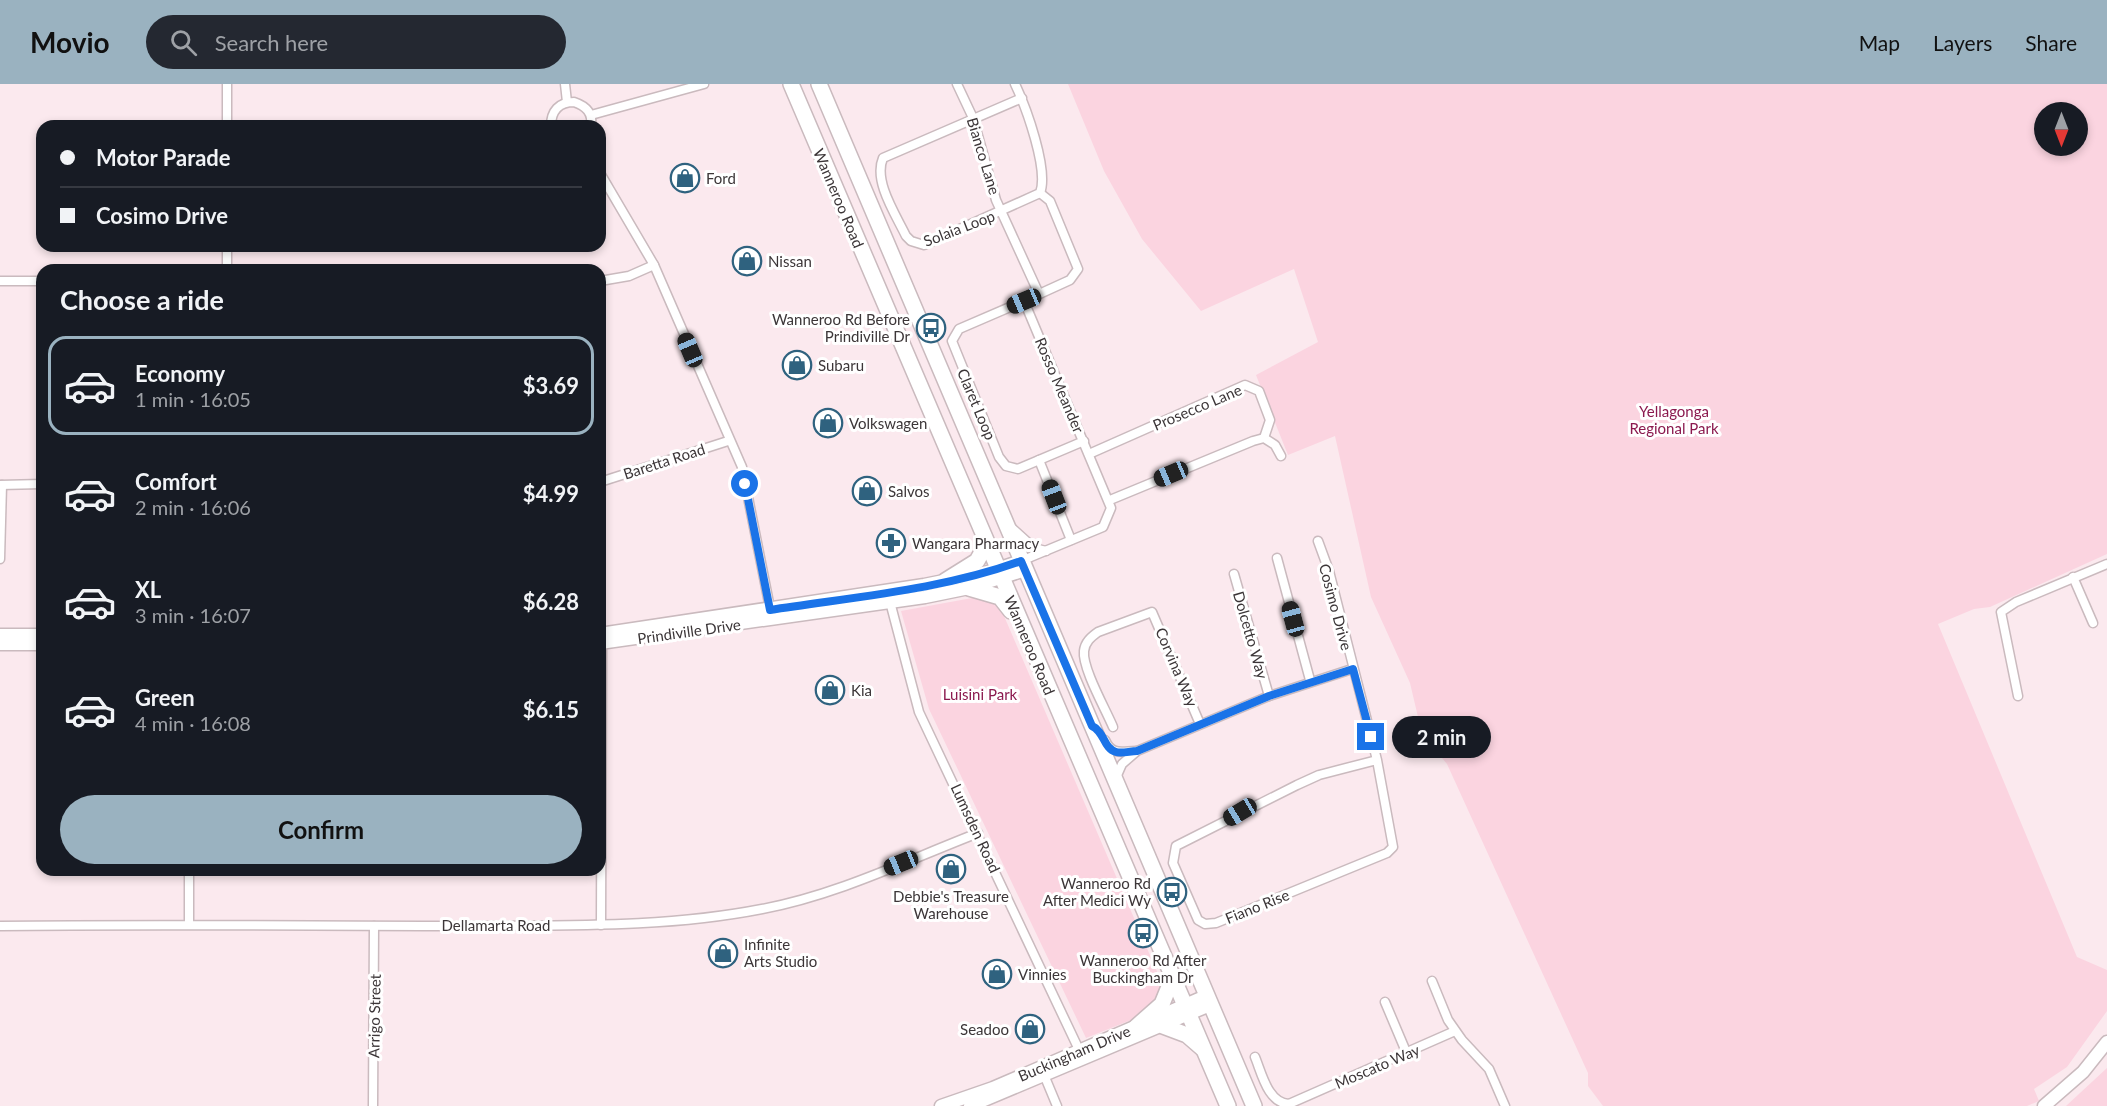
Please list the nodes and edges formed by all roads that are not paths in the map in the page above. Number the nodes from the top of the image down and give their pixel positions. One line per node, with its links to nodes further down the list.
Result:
1 (227, 84): 12 (street)
2 (565, 84): 9 (street)
3 (704, 84): 10 (street)
4 (791, 84): 37 (highway, Wanneroo Road)
5 (957, 84): 11 (street, Bianco Lane)
6 (1015, 84): 8 (street)
7 (824, 89): 34 (highway, Wanneroo Road)
8 (1022, 98): 11 (street, Solaia Loop); 16 (street)
9 (567, 102): 10 (street); 13 (street)
10 (591, 115): 14 (street)
11 (973, 118): 17 (street, Bianco Lane); 17 (street, Solaia Loop)
12 (227, 120)
13 (552, 120)
14 (591, 120)
15 (606, 183): 18 (street)
16 (1040, 193): 17 (street, Solaia Loop); 22 (street)
17 (1003, 211): 22 (street, Bianco Lane)
18 (654, 265): 19 (street); 25 (street)
19 (606, 280)
20 (0, 281): 21 (street)
21 (36, 281)
22 (1039, 294): 23 (street)
23 (1024, 301): 26 (street, Rosso Meander); 29 (street, Claret Loop)
24 (1264, 438): 27 (street, Prosecco Lane); 28 (street); 33 (street)
25 (728, 441): 30 (street, Baretta Road); 49 (street)
26 (1084, 441): 27 (street, Rosso Meander); 29 (street, Claret Loop)
27 (1089, 454): 33 (street, Rosso Meander)
28 (1281, 456)
29 (1039, 460): 35 (street)
30 (606, 480)
31 (36, 484): 32 (street)
32 (1, 485): 40 (street)
33 (1110, 500): 35 (street)
34 (1000, 515): 38 (street); 42 (highway, Wanneroo Road)
35 (1071, 540): 38 (street)
36 (1317, 542): 57 (street, Cosimo Drive)
37 (986, 545): 43 (highway, Wanneroo Road); 46 (highway)
38 (1046, 551): 42 (street)
39 (1277, 558): 58 (street)
40 (0, 559)
41 (2107, 564): 45 (street)
42 (1023, 565): 43 (street, Prindiville Drive); 62 (highway, Wanneroo Road)
43 (999, 574): 46 (street, Prindiville Drive); 47 (street, Prindiville Drive); 50 (highway, Wanneroo Road)
44 (1234, 574): 59 (street, Dolcetto Way)
45 (2073, 577): 51 (street); 60 (street)
46 (945, 581): 48 (street, Prindiville Drive)
47 (969, 588): 48 (street, Prindiville Drive); 50 (highway)
48 (889, 596): 49 (street, Prindiville Drive); 67 (street, Lumsden Road)
49 (771, 614): 54 (street, Prindiville Drive)
50 (1019, 620): 75 (highway, Wanneroo Road)
51 (2093, 623)
52 (0, 634): 53 (street)
53 (36, 635)
54 (606, 638)
55 (0, 644): 56 (street)
56 (36, 644)
57 (1353, 669): 58 (street); 65 (street, Cosimo Drive)
58 (1310, 680): 59 (street)
59 (1269, 696): 61 (street)
60 (2018, 696)
61 (1200, 724): 63 (street, Corvina Way); 64 (street)
62 (1092, 726): 64 (street); 66 (highway, Wanneroo Road)
63 (1113, 727)
64 (1137, 751): 66 (street)
65 (1377, 760): 68 (street, Cosimo Drive); 68 (street, Fiano Rise)
66 (1115, 780): 77 (highway, Wanneroo Road)
67 (978, 833): 72 (street, Dellamarta Road); 86 (street, Lumsden Road)
68 (1393, 847)
69 (189, 876): 71 (street)
70 (601, 876): 72 (street)
71 (189, 923): 73 (street, Dellamarta Road); 74 (street, Dellamarta Road)
72 (601, 925): 74 (street, Dellamarta Road)
73 (0, 926)
74 (374, 926): 90 (street, Arrigo Street)
75 (1173, 976): 79 (highway, Wanneroo Road); 81 (highway)
76 (1432, 981): 82 (street)
77 (1208, 1001): 79 (street, Buckingham Drive); 95 (highway, Wanneroo Road)
78 (1385, 1002): 85 (street)
79 (1188, 1010): 80 (street, Buckingham Drive); 81 (street, Buckingham Drive); 84 (highway, Wanneroo Road)
80 (1163, 1026): 84 (highway); 86 (street, Buckingham Drive)
81 (1136, 1027): 86 (street, Buckingham Drive)
82 (1455, 1031): 85 (street, Moscato Way); 96 (street)
83 (2107, 1042): 97 (street)
84 (1204, 1050): 94 (highway, Wanneroo Road)
85 (1407, 1054): 87 (street, Moscato Way)
86 (1082, 1055): 88 (street, Buckingham Drive)
87 (1255, 1057)
88 (1043, 1072): 89 (street, Buckingham Drive); 93 (street)
89 (997, 1097): 91 (street, Buckingham Drive); 92 (street, Buckingham Drive)
90 (373, 1106)
91 (941, 1106)
92 (970, 1106)
93 (1057, 1106)
94 (1228, 1106)
95 (1254, 1106)
96 (1505, 1106)
97 (2044, 1106)

